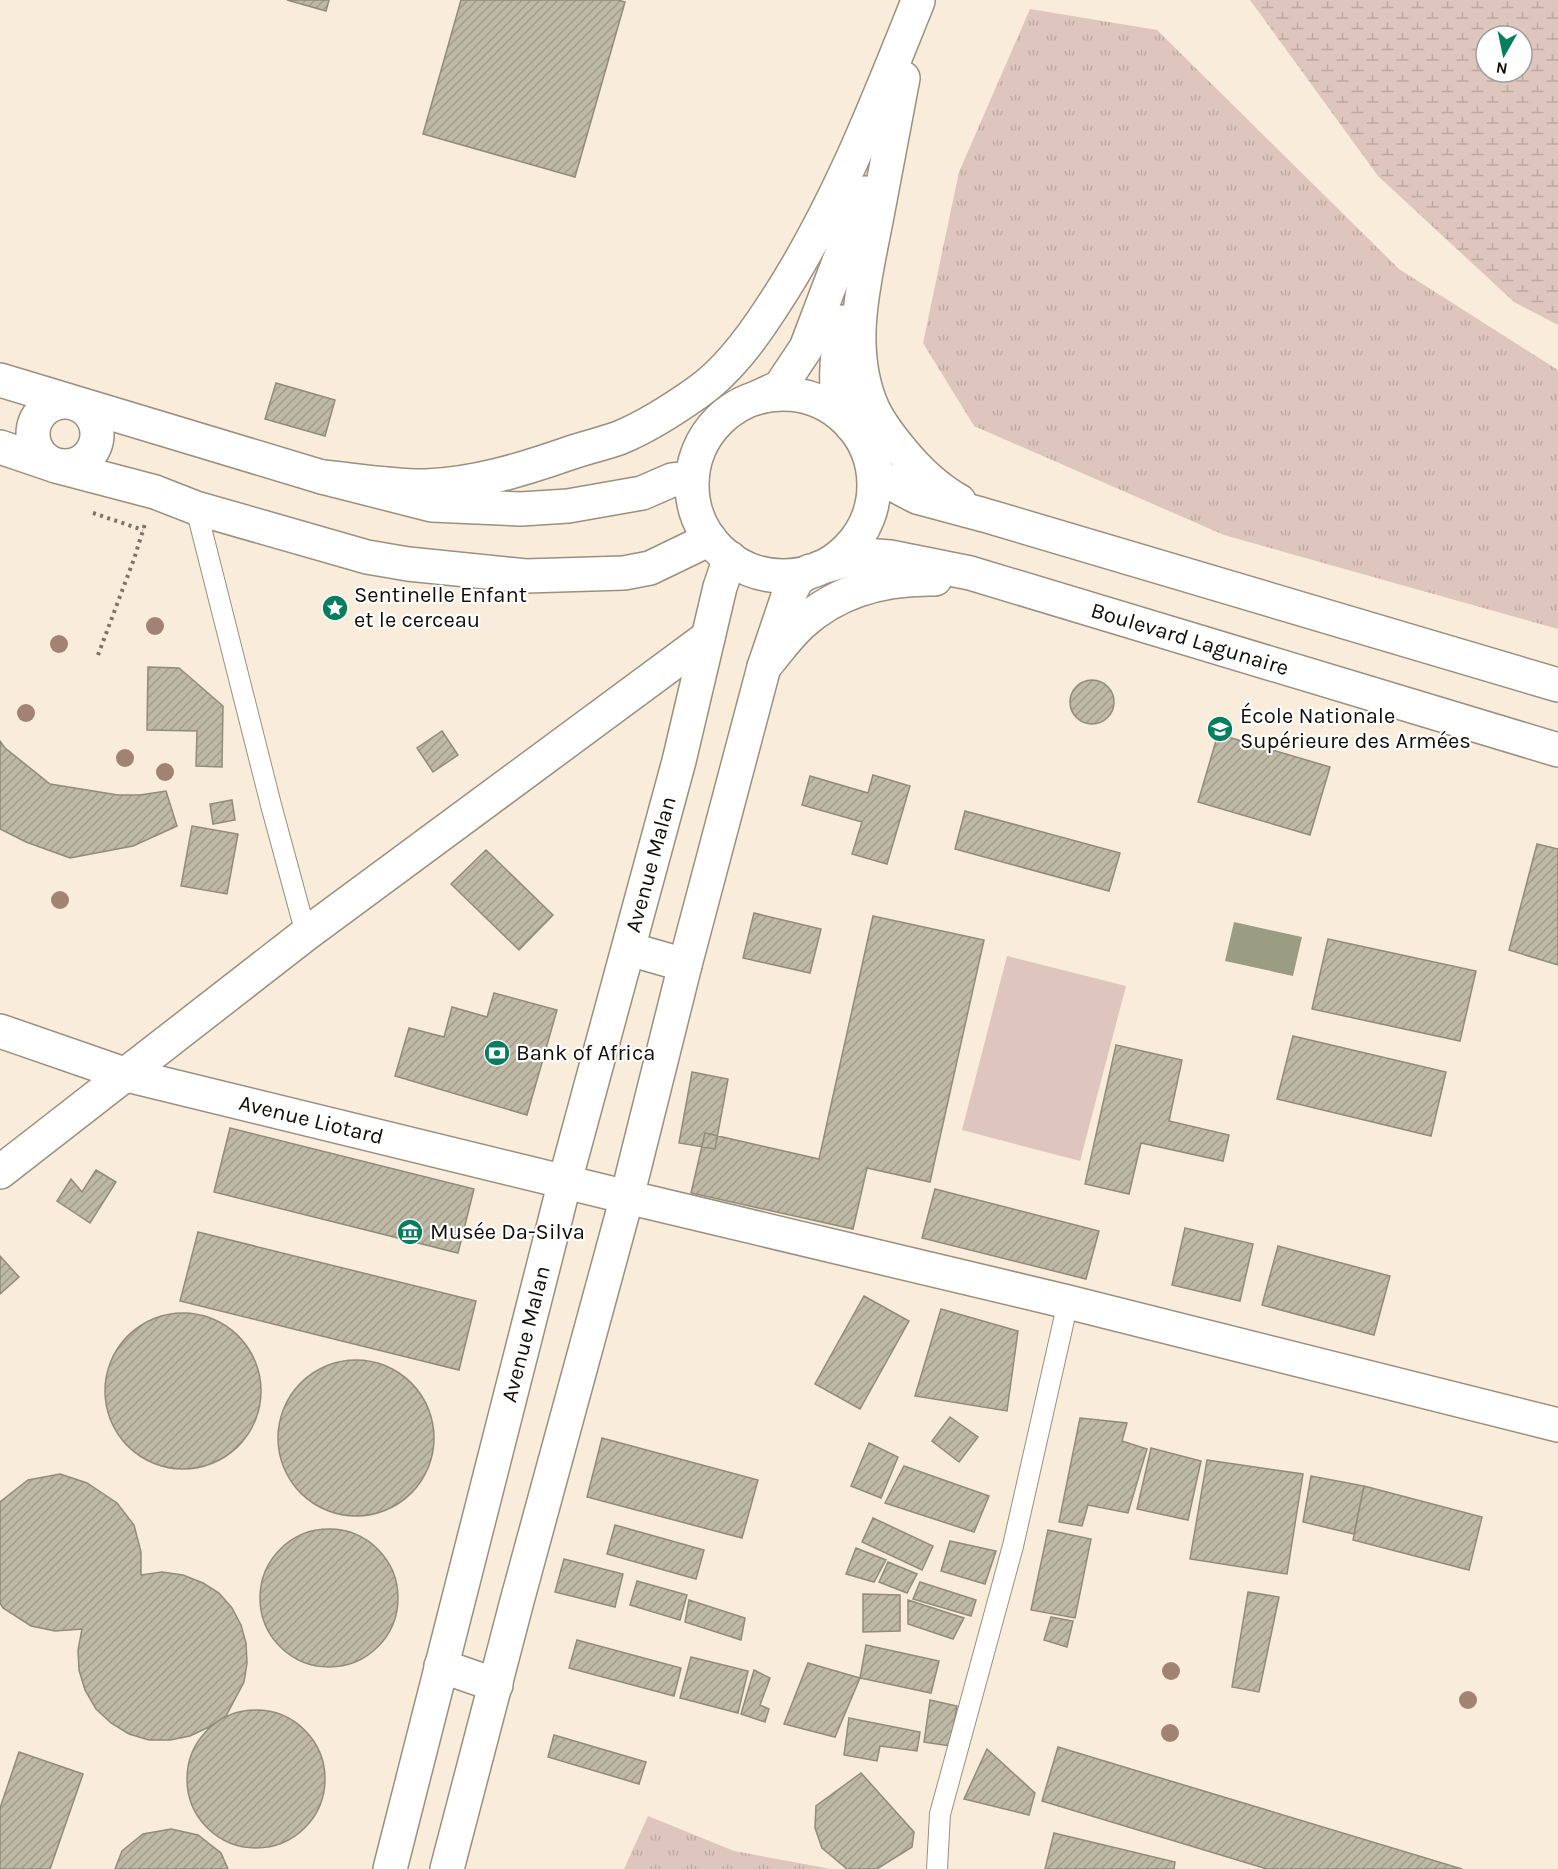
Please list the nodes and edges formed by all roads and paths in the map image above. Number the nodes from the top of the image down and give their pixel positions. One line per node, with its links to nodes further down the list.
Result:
1 (918, 0): 2 (main road); 9 (main road); 13 (main road)
2 (862, 202): 4 (main road); 6 (main road)
3 (0, 380): 5 (main road)
4 (748, 401): 6 (main road); 10 (main road)
5 (76, 403): 8 (main road); 8 (main road); 9 (main road)
6 (861, 441): 13 (main road); 15 (main road)
7 (0, 447): 8 (main road)
8 (56, 466): 11 (main road)
9 (322, 477): 10 (main road)
10 (692, 477): 14 (main road)
11 (155, 492): 12 (main road); 18 (path)
12 (196, 508): 14 (main road); 22 (lane)
13 (984, 515): 20 (main road)
14 (720, 549): 15 (main road); 17 (main road, Avenue Malan)
15 (815, 570): 16 (main road, Boulevard Lagunaire); 19 (main road)
16 (970, 573): 19 (main road); 21 (main road, Boulevard Lagunaire)
17 (708, 637): 22 (main road); 23 (main road, Avenue Malan)
18 (98, 655)
19 (764, 667): 24 (main road)
20 (1558, 685)
21 (1558, 750)
22 (306, 934): 26 (main road)
23 (629, 950): 24 (main road); 28 (main road, Avenue Malan)
24 (685, 964): 29 (main road)
25 (0, 1031): 26 (main road, Avenue Liotard)
26 (127, 1075): 27 (main road); 28 (main road, Avenue Liotard)
27 (0, 1172)
28 (565, 1181): 29 (main road, Avenue Liotard); 32 (main road, Avenue Malan)
29 (627, 1197): 30 (main road, Avenue Liotard); 33 (main road)
30 (1068, 1302): 31 (main road, Avenue Liotard); 36 (lane)
31 (1558, 1425)
32 (441, 1666): 33 (main road); 34 (main road, Avenue Malan)
33 (496, 1684): 35 (main road)
34 (390, 1869)
35 (447, 1869)
36 (937, 1869)

